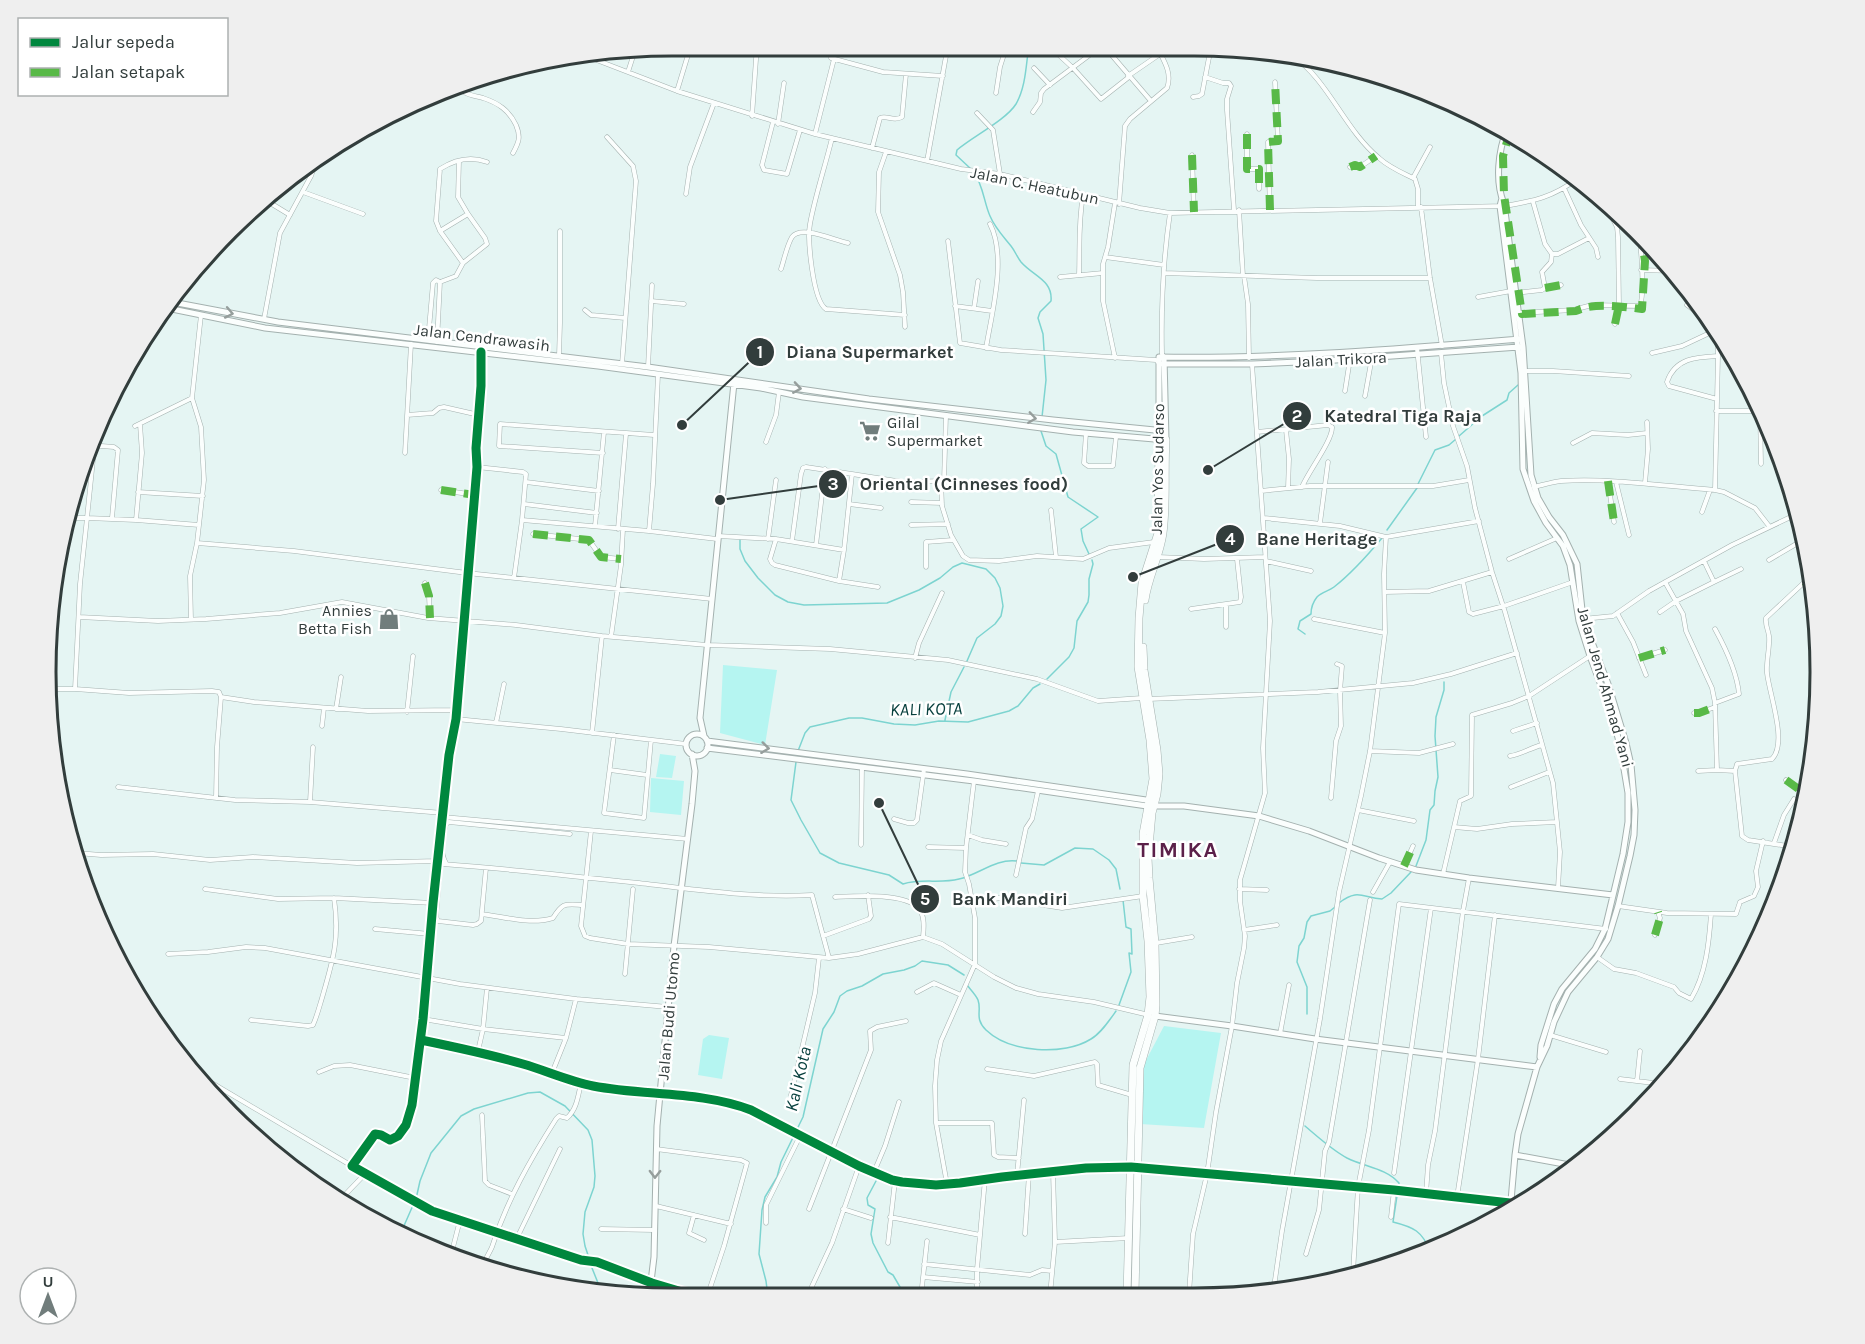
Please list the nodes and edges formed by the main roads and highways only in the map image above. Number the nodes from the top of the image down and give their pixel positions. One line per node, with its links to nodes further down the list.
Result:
1 (1504, 140): 2 (main road, Jalan Jend Ahmad Yani)
2 (1514, 292): 5 (main road, Jalan Jend Ahmad Yani); 5 (main road, Jalan Jend Ahmad Yani)
3 (180, 301): 10 (main road, Jalan Cendrawasih, one-way to 10)
4 (174, 309): 10 (main road, Jalan Cendrawasih)
5 (1520, 339): 6 (main road, Jalan Jend Ahmad Yani); 7 (main road, Jalan Trikora)
6 (1520, 347): 7 (main road, Jalan Trikora); 18 (main road, Jalan Jend Ahmad Yani); 18 (main road, Jalan Jend Ahmad Yani)
7 (1442, 350): 8 (main road, Jalan Trikora)
8 (1417, 352): 9 (main road, Jalan Trikora); 9 (main road, Jalan Trikora)
9 (1161, 359): 15 (main road, Jalan Yos Sudarso)
10 (734, 382): 11 (main road, Jalan Cendrawasih, one-way to 11); 11 (main road, Jalan Cendrawasih); 20 (main road)
11 (868, 402): 12 (main road, Jalan Cendrawasih); 13 (main road, Jalan Cendrawasih)
12 (997, 413): 13 (main road); 14 (main road, Jalan Cendrawasih, one-way to 14)
13 (997, 421): 16 (main road, Jalan Cendrawasih)
14 (1073, 422): 15 (main road, Jalan Cendrawasih); 16 (main road)
15 (1162, 431): 17 (main road, Jalan Yos Sudarso)
16 (1073, 432): 17 (main road, Jalan Cendrawasih)
17 (1162, 440): 19 (highway, Jalan Yos Sudarso); 19 (highway, Jalan Yos Sudarso)
18 (1565, 545): 23 (main road, Jalan Jend Ahmad Yani); 23 (main road, Jalan Jend Ahmad Yani)
19 (1154, 557): 29 (highway, Jalan Yos Sudarso)
20 (700, 718): 21 (main road); 22 (main road)
21 (693, 734): 22 (main road); 25 (main road)
22 (706, 738): 24 (main road); 28 (main road, one-way to 28)
23 (1623, 744): 30 (main road, Jalan Jend Ahmad Yani); 31 (main road, Jalan Jend Ahmad Yani)
24 (707, 748): 26 (main road); 28 (main road)
25 (692, 754): 26 (main road); 27 (main road, Jalan Budi Utomo)
26 (701, 755): 27 (main road, Jalan Budi Utomo)
27 (695, 771): 41 (main road, Jalan Budi Utomo, one-way to 41)
28 (924, 772): 29 (main road); 29 (main road)
29 (1153, 804): 30 (main road); 32 (highway, Jalan Yos Sudarso); 32 (highway, Jalan Yos Sudarso)
30 (1612, 895): 31 (main road, Jalan Jend Ahmad Yani)
31 (1608, 929): 33 (main road, Jalan Jend Ahmad Yani); 33 (main road, Jalan Jend Ahmad Yani)
32 (1152, 1016): 34 (main road); 38 (highway, Jalan Yos Sudarso); 38 (highway, Jalan Yos Sudarso)
33 (1540, 1059): 34 (main road, Jalan Jend Ahmad Yani)
34 (1537, 1067): 36 (main road, Jalan Jend Ahmad Yani)
35 (799, 1135): 38 (main road)
36 (1515, 1155): 37 (main road); 39 (main road, Jalan Jend Ahmad Yani)
37 (1564, 1164)
38 (1135, 1167): 40 (main road); 42 (highway, Jalan Yos Sudarso); 43 (highway, Jalan Yos Sudarso)
39 (1510, 1200)
40 (1507, 1203)
41 (651, 1287)
42 (1127, 1288)
43 (1135, 1288)

